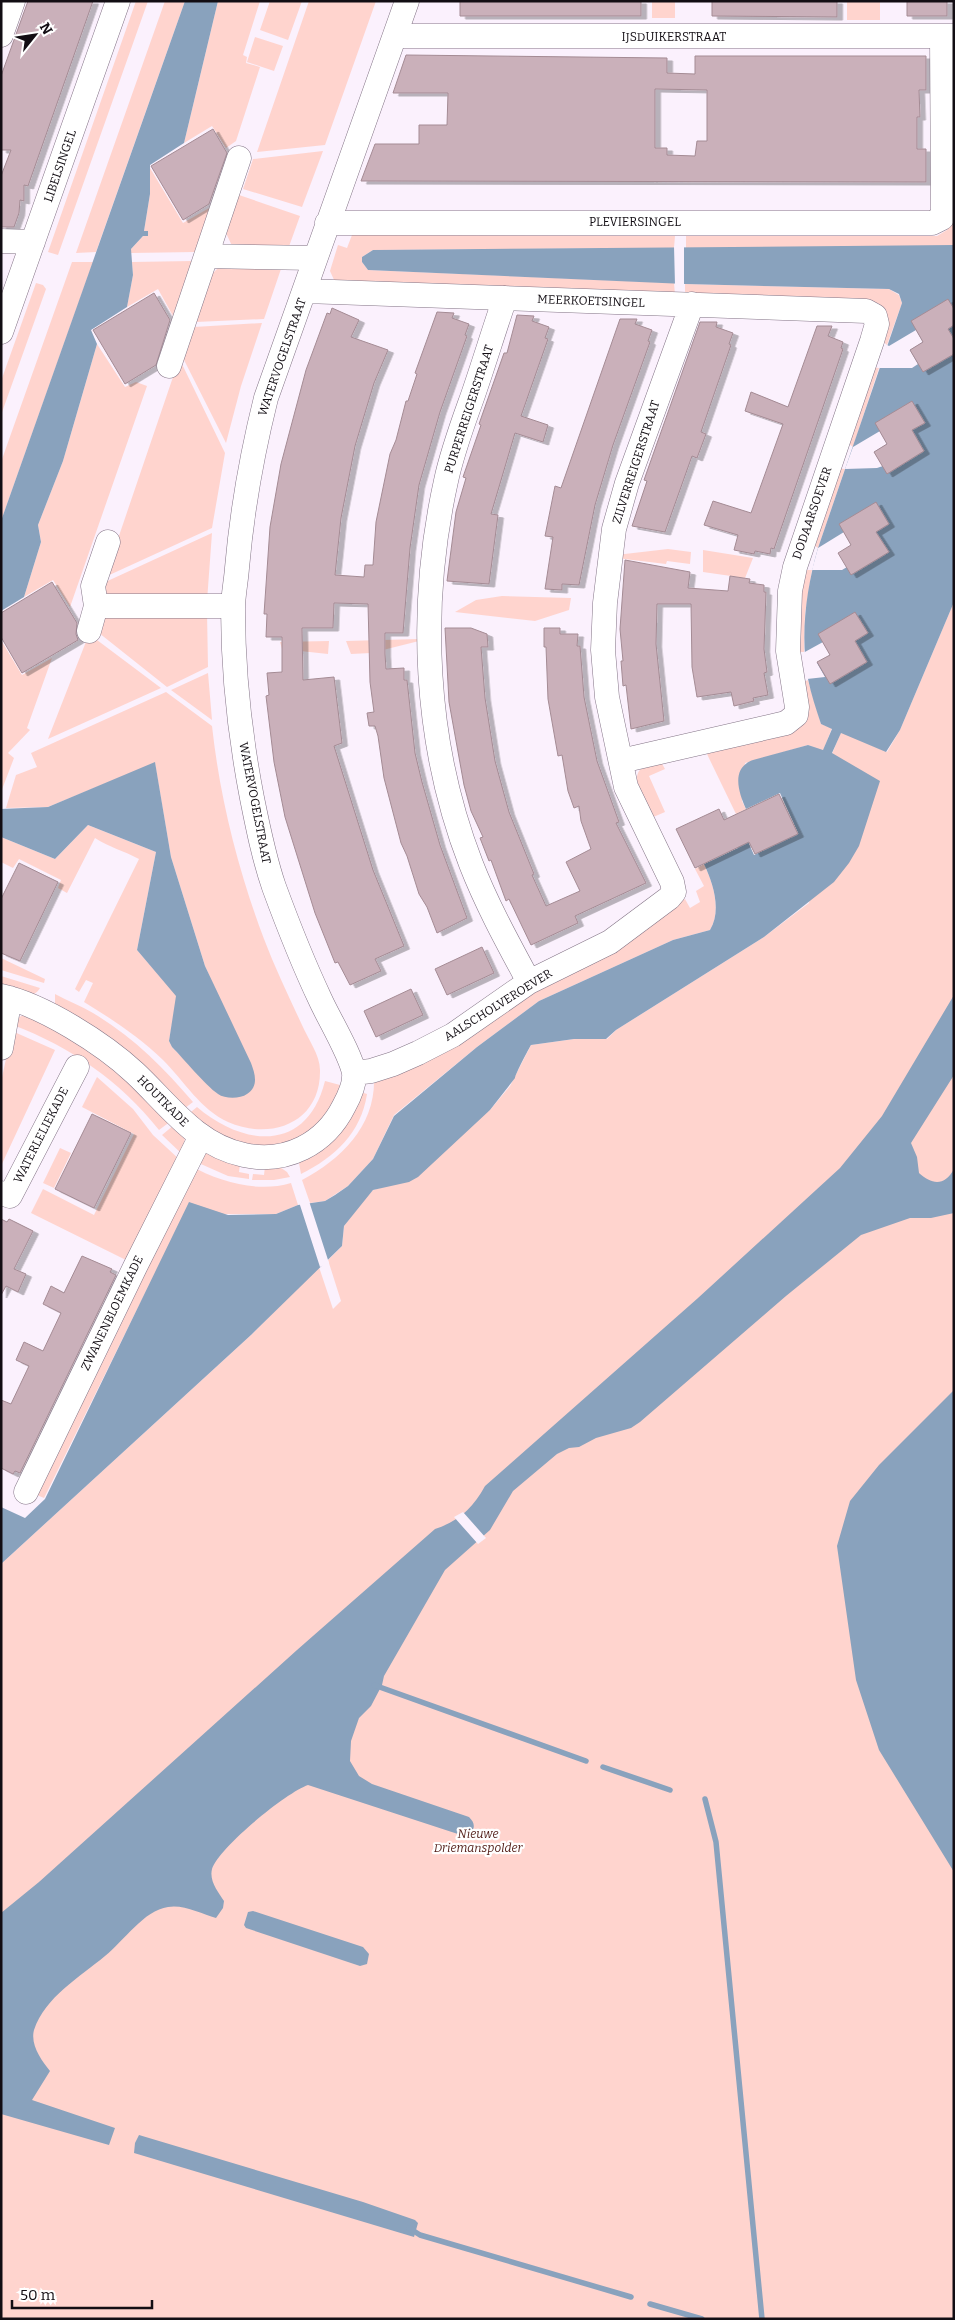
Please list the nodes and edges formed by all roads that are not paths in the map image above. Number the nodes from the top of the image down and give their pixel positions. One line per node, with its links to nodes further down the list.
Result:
1 (13, 1): 4 (street)
2 (118, 1): 11 (street, LIBELSINGEL)
3 (407, 1): 5 (street, WATERVOGELSTRAAT)
4 (1, 35)
5 (395, 36): 6 (street, IJSDUIKERSTRAAT); 9 (street, WATERVOGELSTRAAT)
6 (948, 37): 8 (street)
7 (239, 158): 12 (street)
8 (946, 205): 9 (street, PLEVIERSINGEL)
9 (327, 223): 13 (street, WATERVOGELSTRAAT)
10 (1, 241): 11 (street)
11 (33, 242): 14 (street, LIBELSINGEL)
12 (206, 256): 13 (street); 20 (street)
13 (315, 258): 15 (street, WATERVOGELSTRAAT)
14 (11, 274): 19 (street, LIBELSINGEL)
15 (304, 291): 16 (street, MEERKOETSINGEL); 23 (street, WATERVOGELSTRAAT)
16 (505, 298): 17 (street, MEERKOETSINGEL); 27 (street, PURPERREIGERSTRAAT)
17 (692, 304): 18 (street, MEERKOETSINGEL); 25 (street, ZILVERREIGERSTRAAT)
18 (875, 316): 25 (street, DODAARSOEVER)
19 (1, 332)
20 (169, 366)
21 (108, 542): 22 (street)
22 (96, 606): 23 (street); 24 (street)
23 (233, 606): 31 (street, WATERVOGELSTRAAT)
24 (89, 631)
25 (621, 760): 26 (street, ZILVERREIGERSTRAAT)
26 (672, 882): 27 (street, AALSCHOLVEROEVER)
27 (529, 982): 31 (street, AALSCHOLVEROEVER)
28 (6, 997): 29 (street); 32 (street, HOUTKADE)
29 (1, 1048)
30 (77, 1067): 33 (street, WATERLELIEKADE)
31 (354, 1073): 32 (street, HOUTKADE)
32 (201, 1136): 34 (street, ZWANENBLOEMKADE)
33 (1, 1193)
34 (26, 1492)

